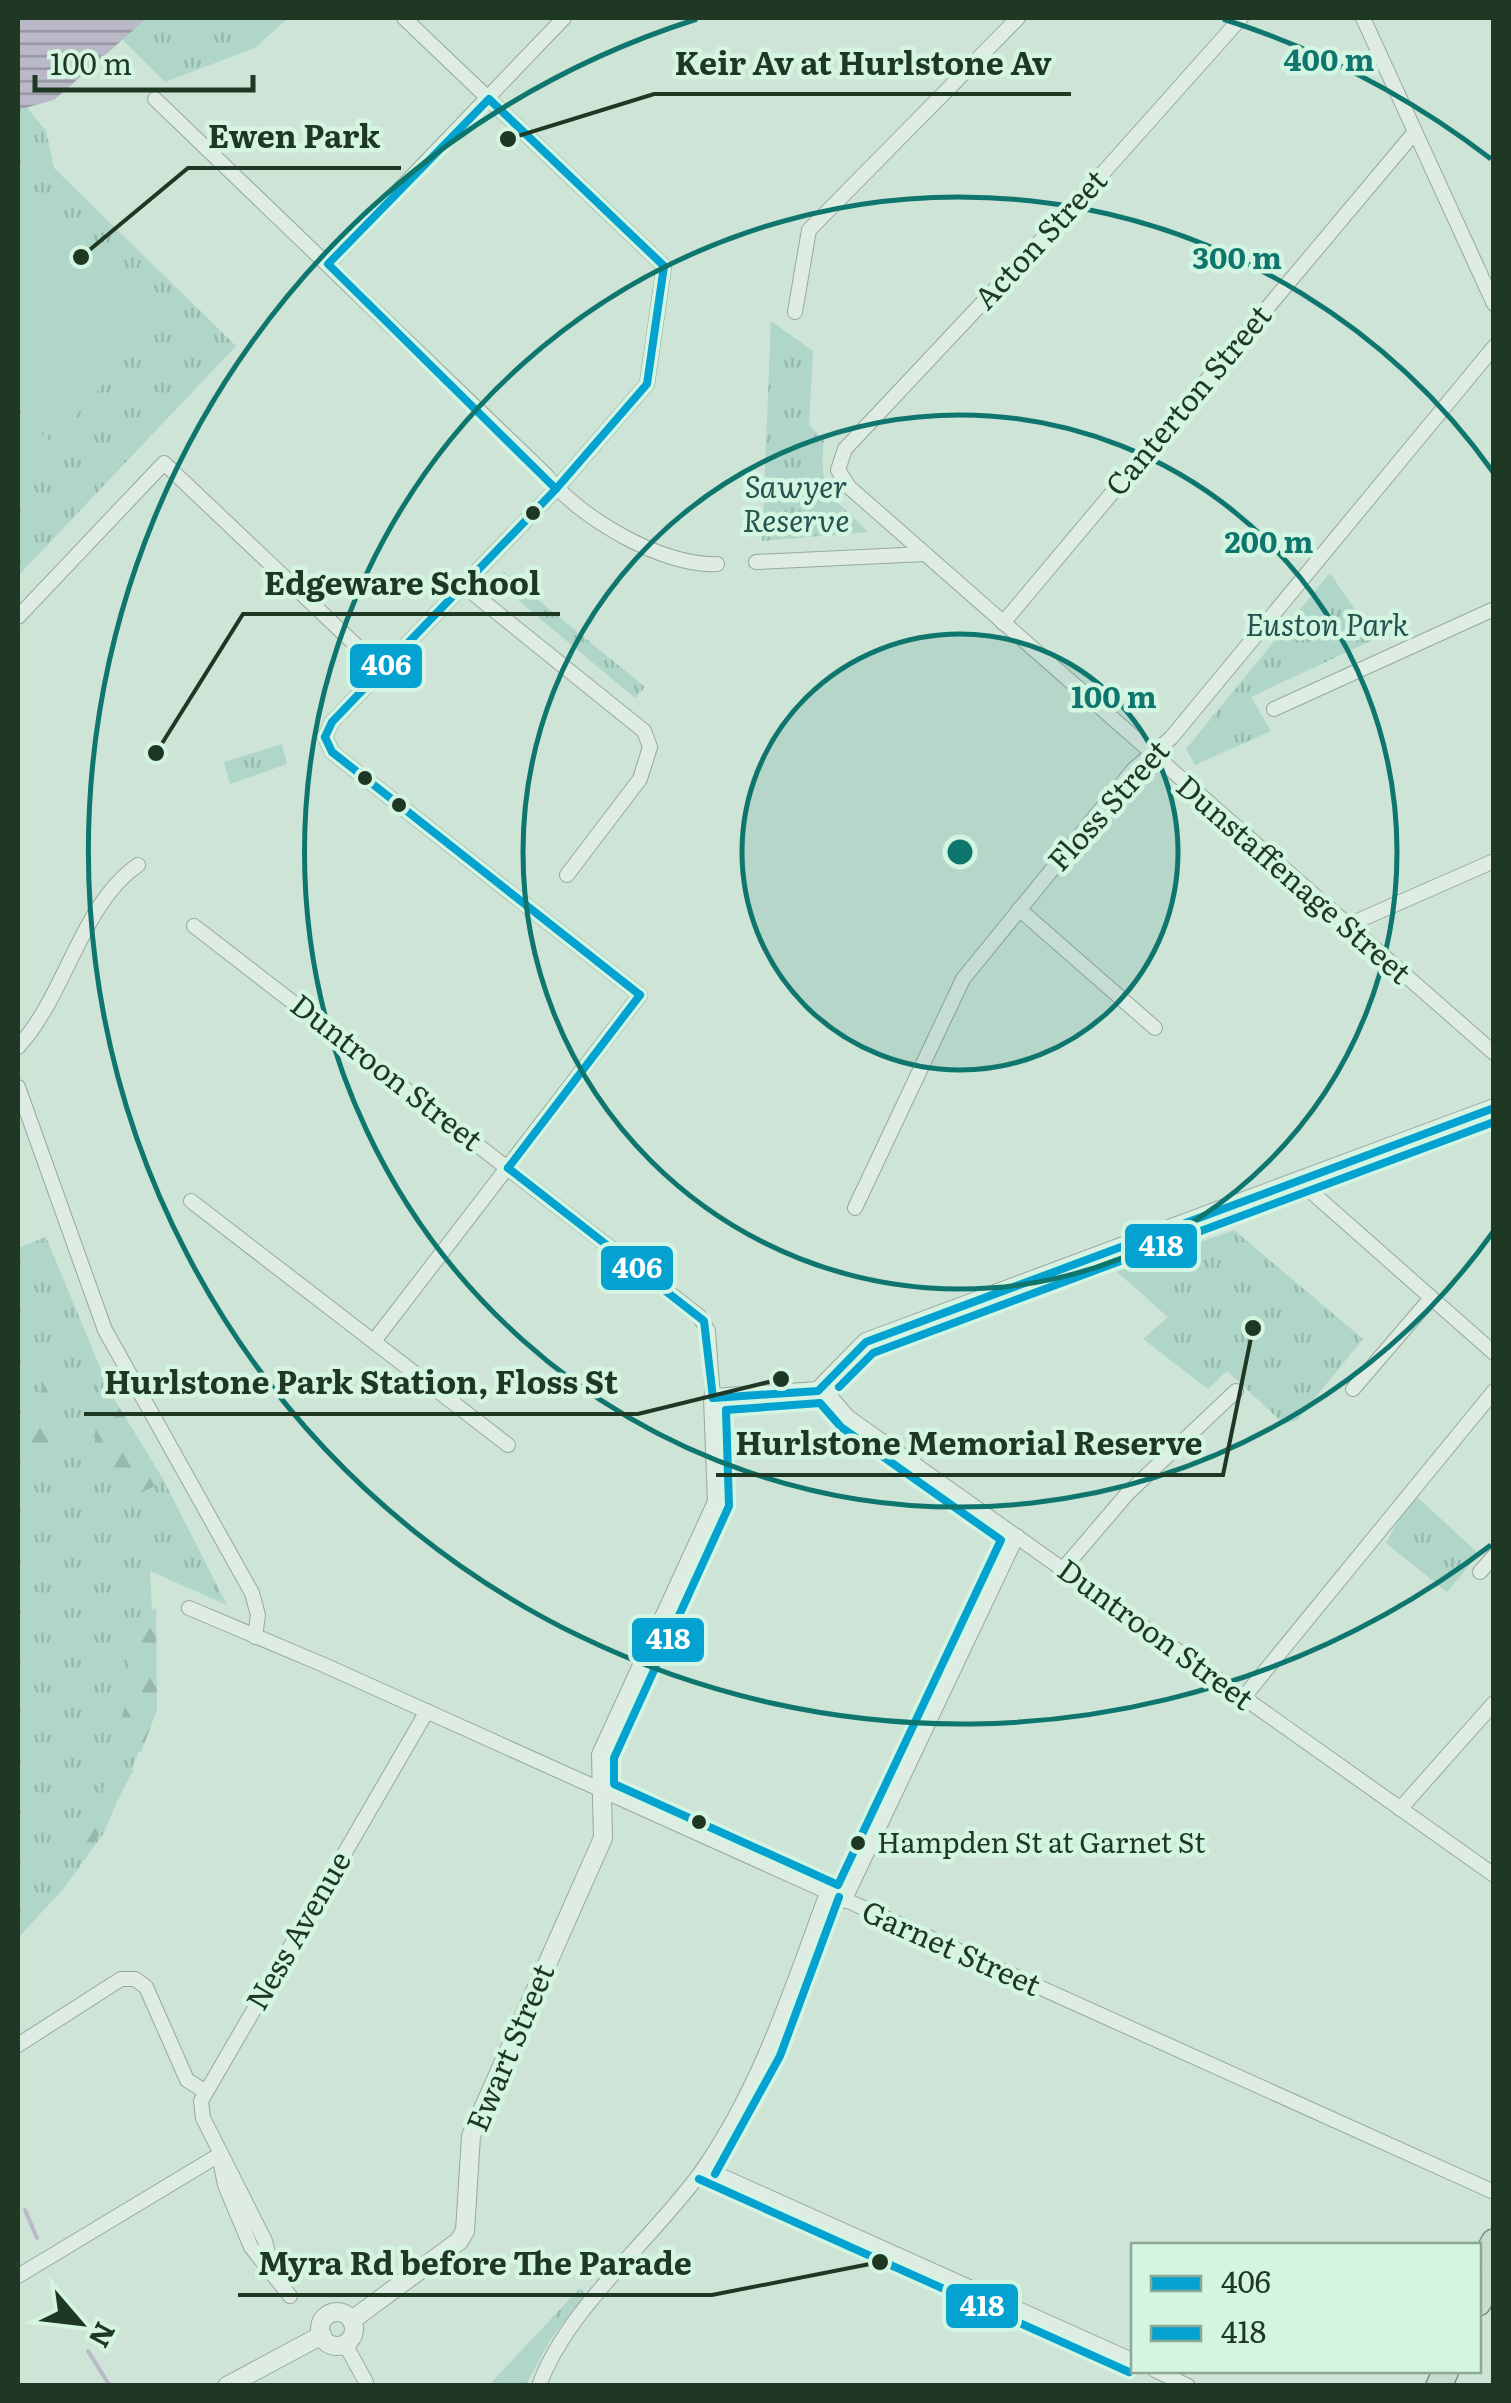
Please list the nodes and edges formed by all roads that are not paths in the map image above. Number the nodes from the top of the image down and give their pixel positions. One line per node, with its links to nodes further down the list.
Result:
1 (404, 18): 7 (street)
2 (564, 18): 7 (street)
3 (1018, 18): 11 (street)
4 (1241, 18): 13 (street, Acton Street)
5 (1363, 18): 8 (street)
6 (155, 99): 9 (street)
7 (488, 99): 9 (street); 14 (street)
8 (1414, 132): 10 (street); 21 (street, Canterton Street)
9 (328, 264): 14 (street)
10 (1494, 304)
11 (795, 312)
12 (1494, 347): 24 (street, Floss Street)
13 (838, 459): 15 (street, Dunstaffenage Street)
14 (556, 488): 17 (street); 18 (street)
15 (925, 554): 16 (street); 21 (street, Dunstaffenage Street)
16 (756, 562)
17 (717, 564)
18 (464, 586): 22 (street); 27 (street)
19 (1494, 609): 23 (street)
20 (18, 617): 22 (street)
21 (1003, 623): 24 (street, Dunstaffenage Street)
22 (382, 670): 36 (street)
23 (1274, 710)
24 (1150, 754): 28 (street, Floss Street); 30 (street, Dunstaffenage Street)
25 (1494, 861): 30 (street)
26 (138, 865): 32 (street)
27 (567, 874)
28 (1019, 909): 31 (street); 39 (street, Floss Street)
29 (194, 926): 36 (street, Duntroon Street)
30 (1346, 926): 33 (street, Dunstaffenage Street)
31 (1155, 1028)
32 (18, 1047)
33 (1494, 1052)
34 (18, 1087): 54 (street)
35 (1494, 1108): 37 (street)
36 (508, 1168): 41 (street); 47 (street, Duntroon Street)
37 (1299, 1181): 40 (street); 44 (street)
38 (191, 1201): 41 (street)
39 (855, 1208)
40 (1431, 1298): 42 (street); 43 (street)
41 (374, 1342): 48 (street)
42 (1494, 1353)
43 (1353, 1389)
44 (818, 1390): 47 (street); 49 (street, Duntroon Street)
45 (1236, 1391): 51 (street)
46 (1494, 1391): 55 (street)
47 (713, 1398): 58 (street)
48 (508, 1445)
49 (1016, 1536): 51 (street, Duntroon Street); 62 (street)
50 (1494, 1556): 52 (street)
51 (1063, 1569): 55 (street, Duntroon Street)
52 (1480, 1572)
53 (189, 1608): 54 (street, Garnet Street)
54 (255, 1637): 57 (street, Garnet Street)
55 (1243, 1698): 59 (street, Duntroon Street)
56 (1494, 1702): 59 (street)
57 (427, 1711): 58 (street, Garnet Street); 64 (street, Ness Avenue)
58 (602, 1792): 61 (street, Garnet Street); 74 (street, Ewart Street)
59 (1400, 1808): 60 (street, Duntroon Street)
60 (1494, 1876)
61 (827, 1892): 62 (street, Garnet Street); 66 (street)
62 (844, 1901): 67 (street, Garnet Street)
63 (18, 2045): 64 (street)
64 (206, 2092): 65 (street)
65 (219, 2155): 71 (street); 72 (street)
66 (704, 2168): 77 (street); 81 (street)
67 (1494, 2192)
68 (1494, 2242): 69 (highway)
69 (1481, 2266)
70 (1494, 2272): 73 (highway)
71 (18, 2276)
72 (290, 2296)
73 (1481, 2297)
74 (352, 2320): 75 (street); 76 (street)
75 (322, 2335): 76 (street); 80 (street)
76 (344, 2344): 79 (street)
77 (1131, 2360)
78 (1161, 2373): 82 (street)
79 (366, 2382)
80 (226, 2386)
81 (540, 2386)
82 (1188, 2386)

